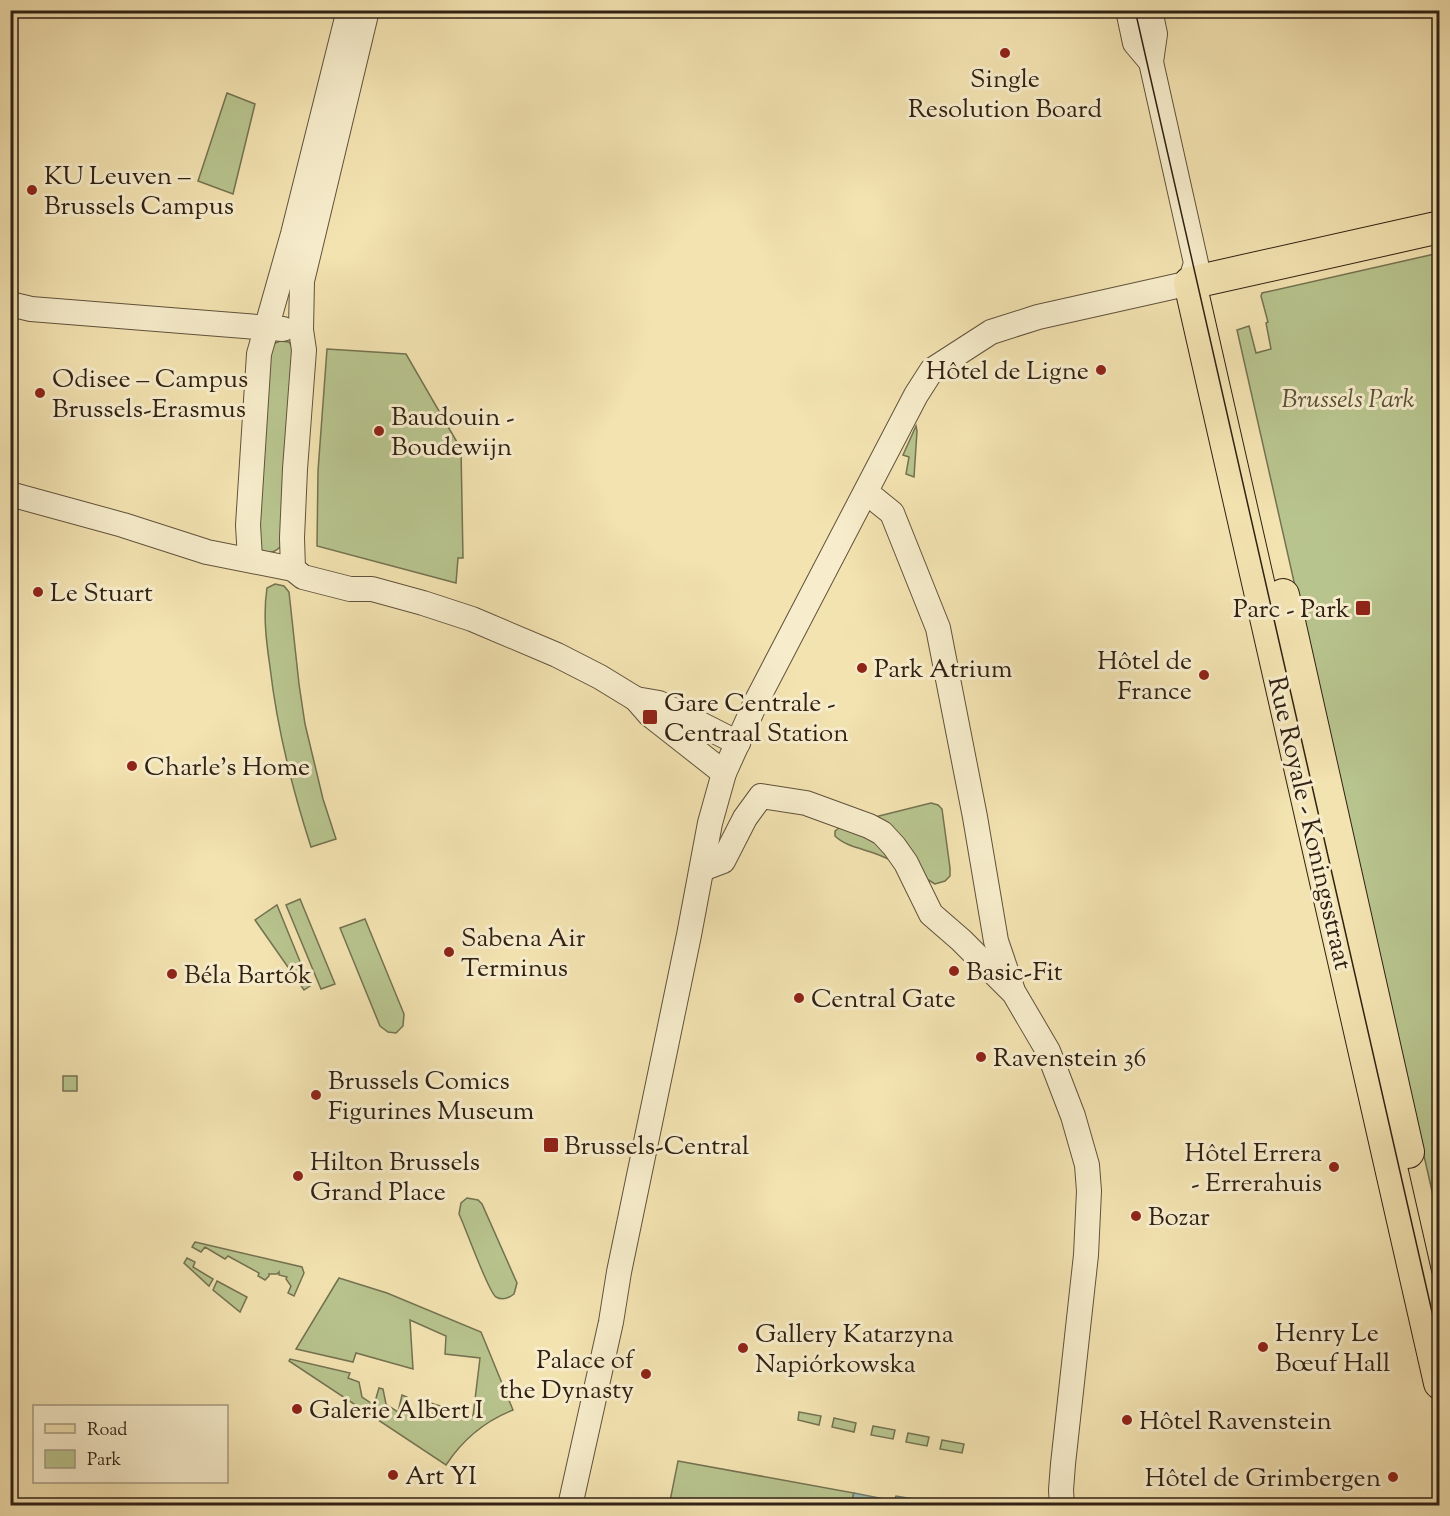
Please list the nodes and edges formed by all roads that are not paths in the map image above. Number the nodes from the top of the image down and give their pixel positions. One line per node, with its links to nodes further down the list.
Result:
1 (349, 10): 9 (street)
2 (367, 10): 10 (street)
3 (1128, 10): 5 (street, Rue Royale - Koningsstraat)
4 (1150, 10): 5 (street, Rue Royale - Koningsstraat)
5 (1150, 62): 7 (street, Rue Royale - Koningsstraat)
6 (1440, 227): 7 (main road)
7 (1199, 275): 11 (street); 20 (main road, Rue Royale - Koningsstraat); 21 (main road, Rue Royale - Koningsstraat)
8 (10, 304): 9 (street)
9 (267, 328): 10 (street); 13 (street)
10 (301, 330): 14 (street)
11 (866, 492): 16 (street); 19 (street)
12 (10, 494): 13 (street)
13 (250, 560): 14 (street)
14 (293, 569): 15 (street)
15 (636, 699): 16 (street); 17 (street)
16 (738, 743): 17 (street)
17 (724, 773): 18 (street)
18 (702, 869): 19 (street); 22 (street)
19 (1014, 993): 23 (street)
20 (1440, 1289)
21 (1440, 1383)
22 (570, 1506)
23 (1062, 1506)

